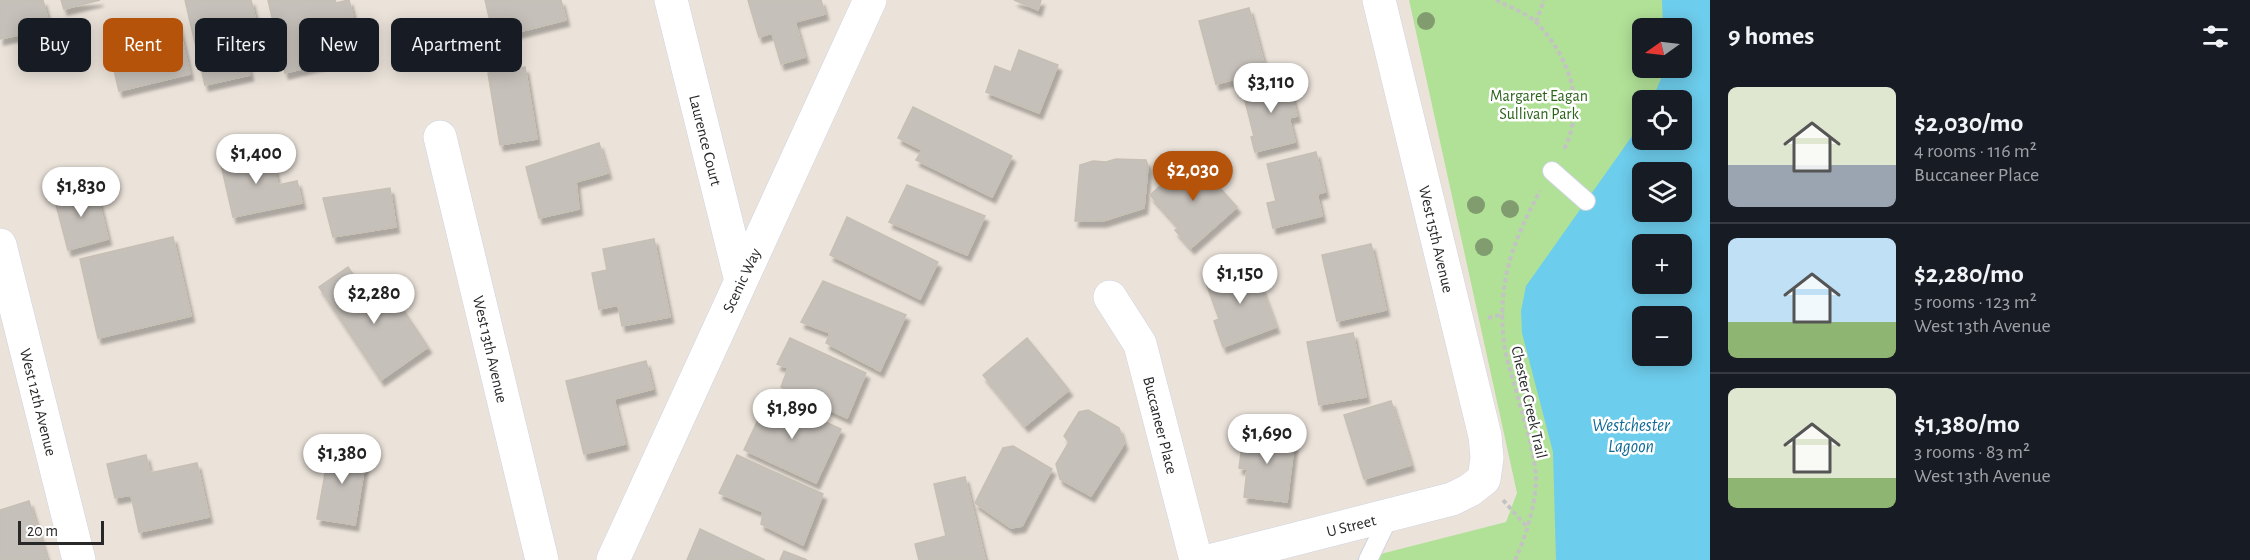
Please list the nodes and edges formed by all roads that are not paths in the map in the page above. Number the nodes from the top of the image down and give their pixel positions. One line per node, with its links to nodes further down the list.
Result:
1 (671, 0): 8 (street, Laurence Court)
2 (870, 0): 8 (street, Scenic Way)
3 (1379, 0): 10 (street, West 15th Avenue)
4 (440, 137): 13 (street, West 13th Avenue)
5 (1552, 171): 6 (lane)
6 (1586, 201)
7 (0, 245): 12 (street, West 12th Avenue)
8 (741, 280): 14 (street, Scenic Way)
9 (1110, 297): 15 (street, Buccaneer Place)
10 (1484, 479): 11 (street, U Street)
11 (1390, 515): 16 (street, U Street); 17 (lane)
12 (79, 560)
13 (542, 560)
14 (613, 560)
15 (1196, 560)
16 (1213, 560)
17 (1368, 560)

